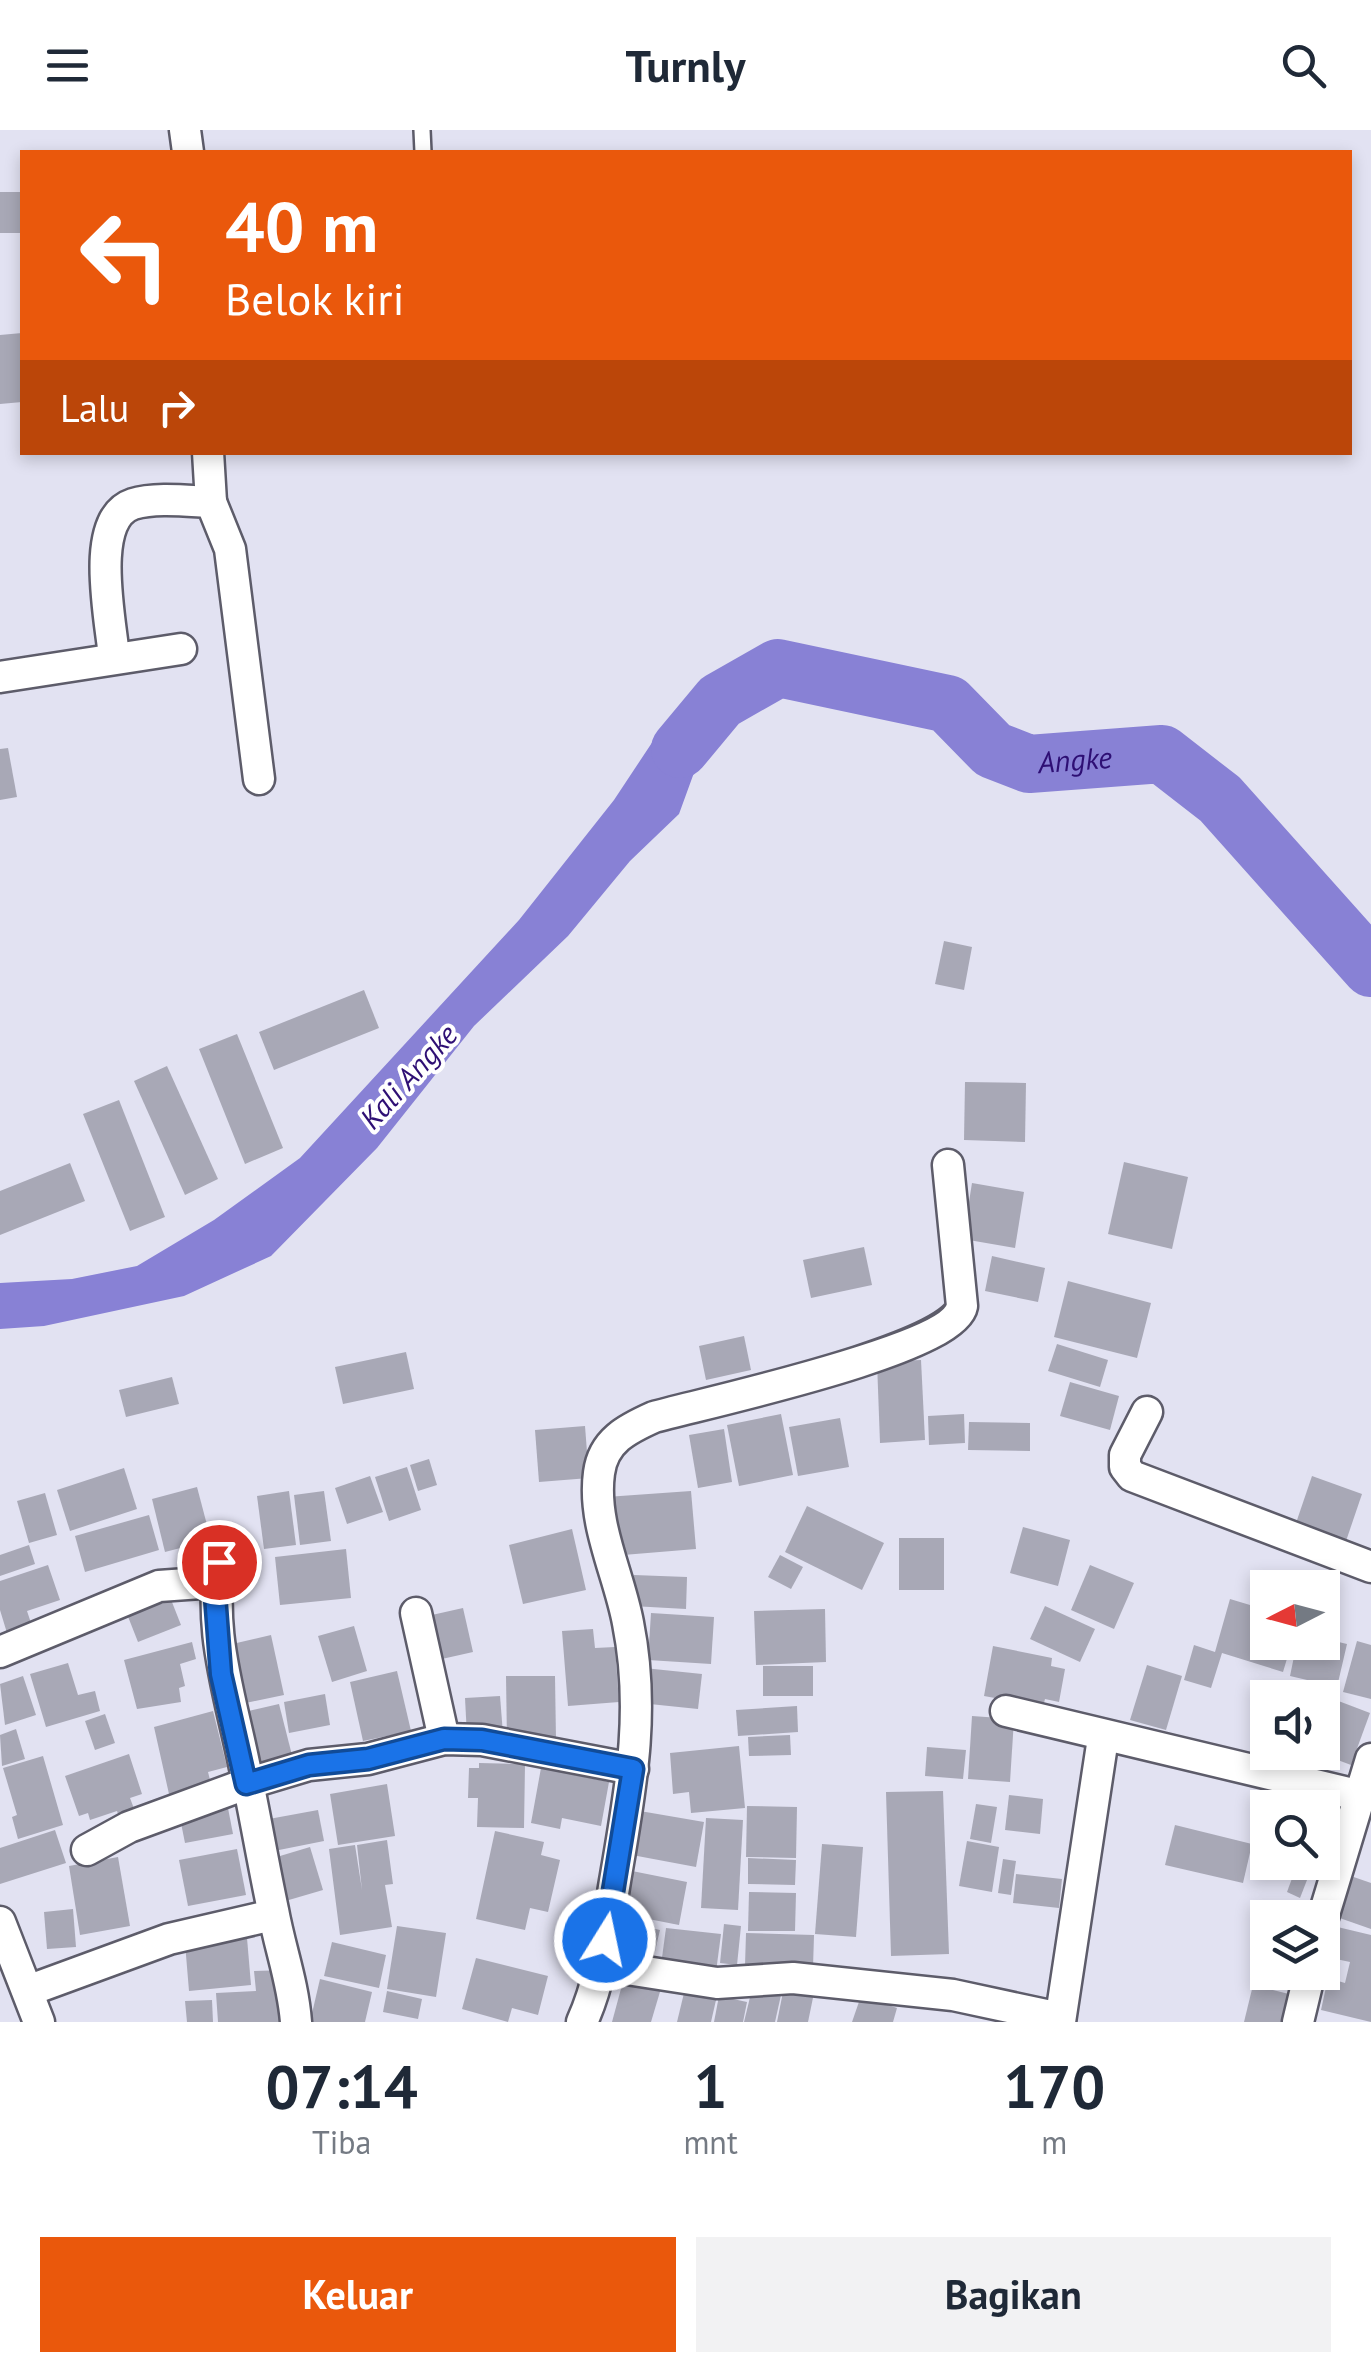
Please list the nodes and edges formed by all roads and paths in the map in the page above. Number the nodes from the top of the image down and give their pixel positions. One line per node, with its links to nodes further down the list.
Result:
1 (208, 455): 2 (street)
2 (211, 502): 4 (street); 6 (street)
3 (181, 649): 4 (street)
4 (114, 657): 5 (street)
5 (0, 676)
6 (259, 779)
7 (948, 1165): 18 (street)
8 (1147, 1412): 10 (street)
9 (223, 1543): 11 (street)
10 (1371, 1568)
11 (214, 1582): 13 (street); 19 (street)
12 (416, 1613): 16 (street)
13 (0, 1652)
14 (1006, 1711): 15 (street)
15 (1103, 1738): 20 (street); 28 (street)
16 (444, 1739): 18 (street); 19 (street)
17 (1371, 1759): 20 (street)
18 (633, 1769): 25 (street)
19 (246, 1784): 21 (street); 23 (street)
20 (1359, 1818): 22 (street)
21 (88, 1850)
22 (1330, 1900)
23 (274, 1915): 26 (street); 30 (street)
24 (0, 1922): 26 (street)
25 (600, 1964): 28 (street); 31 (street)
26 (30, 1990): 29 (street)
27 (1306, 1990): 32 (street)
28 (1060, 2020)
29 (39, 2022)
30 (296, 2022)
31 (582, 2022)
32 (1298, 2022)

